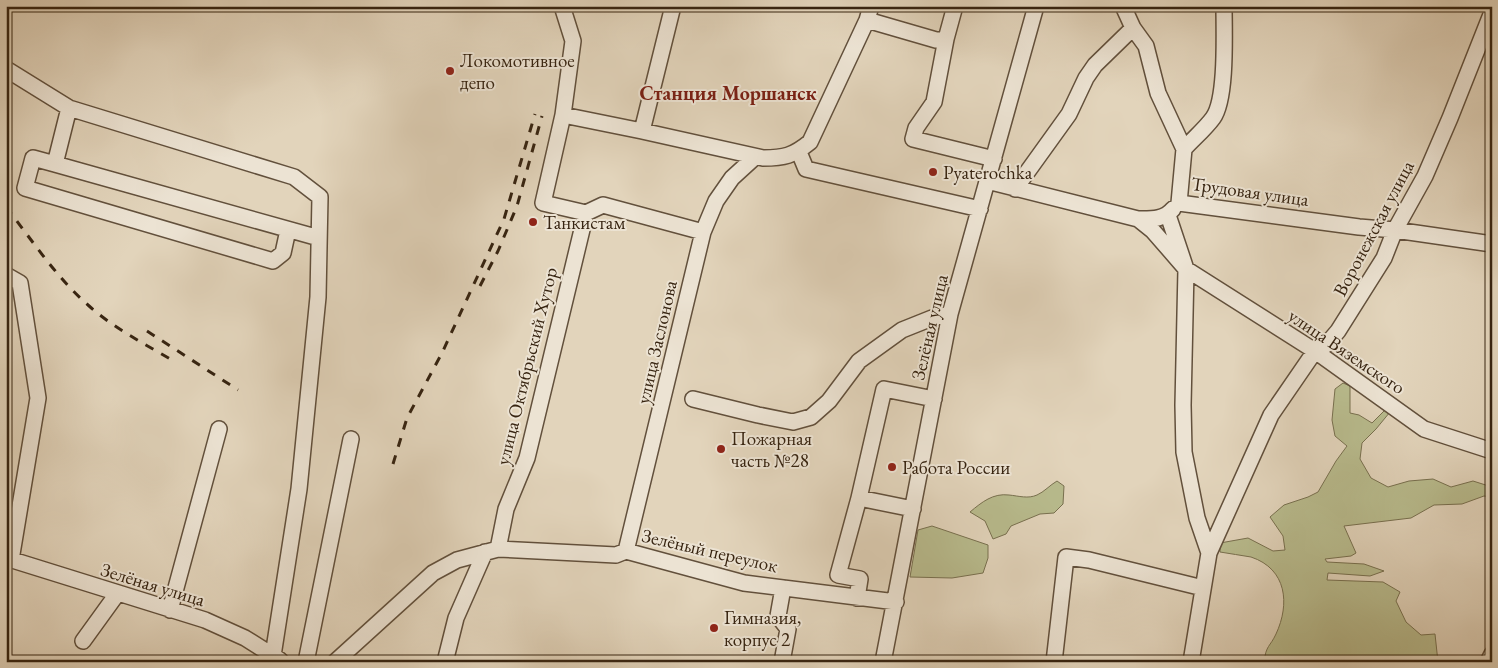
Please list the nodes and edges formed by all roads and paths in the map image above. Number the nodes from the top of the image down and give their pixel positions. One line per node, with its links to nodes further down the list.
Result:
1 (562, 6): 13 (street)
2 (673, 6): 14 (street)
3 (955, 6): 10 (street)
4 (1036, 6): 18 (street, Зелёная улица)
5 (1123, 6): 9 (street, Трудовая улица)
6 (1224, 6): 15 (street)
7 (1492, 12): 28 (street, Воронежская улица)
8 (869, 13): 10 (street); 16 (street)
9 (1133, 28): 15 (street, Трудовая улица); 21 (street)
10 (946, 39): 18 (street)
11 (6, 69): 12 (street)
12 (69, 108): 19 (street); 30 (street)
13 (563, 115): 14 (street); 25 (street)
14 (642, 131): 17 (street)
15 (1184, 149): 22 (street, Трудовая улица)
16 (799, 152): 17 (street); 23 (street)
17 (755, 157): 29 (street, улица Заслонова)
18 (994, 159): 20 (street, Зелёная улица)
19 (55, 164): 27 (street); 27 (street)
20 (987, 181): 21 (street); 23 (street, Зелёная улица)
21 (1015, 189): 26 (street)
22 (1179, 203): 24 (street); 28 (street, Трудовая улица)
23 (980, 209): 34 (street, Зелёная улица)
24 (1168, 215): 26 (street); 32 (street)
25 (584, 216): 29 (street); 43 (street, улица Октябрьский Хутор)
26 (1138, 219): 32 (street, улица Вяземского)
27 (288, 230): 30 (street)
28 (1395, 230): 31 (street, Трудовая улица); 35 (street, Воронежская улица)
29 (703, 232): 44 (street, улица Заслонова)
30 (319, 238): 55 (street)
31 (1492, 244)
32 (1186, 268): 35 (street, улица Вяземского); 45 (street, Воронежская улица)
33 (6, 275): 46 (street)
34 (950, 314): 36 (street); 37 (street, Зелёная улица)
35 (1315, 351): 40 (street, улица Вяземского); 45 (street, Воронежская улица)
36 (693, 399)
37 (934, 399): 41 (street); 42 (street, Зелёная улица)
38 (219, 430): 52 (street)
39 (350, 439): 56 (street)
40 (1492, 451)
41 (859, 498): 42 (street); 50 (street)
42 (913, 508): 51 (street, Зелёная улица)
43 (492, 551): 44 (street, Зелёный переулок); 57 (street); 58 (street, улица Октябрьский Хутор)
44 (626, 551): 47 (street, Зелёный переулок)
45 (1209, 553): 48 (street, Воронежская улица)
46 (9, 559): 49 (street, Зелёная улица)
47 (784, 588): 50 (street, Зелёный переулок); 59 (street)
48 (1203, 588): 61 (street); 62 (street, Воронежская улица)
49 (116, 594): 52 (street, Зелёная улица); 53 (street)
50 (857, 598): 51 (street, Зелёный переулок)
51 (896, 602): 60 (street, Зелёная улица)
52 (170, 610): 55 (street, Зелёная улица)
53 (84, 641)
54 (1492, 654): 63 (street)
55 (276, 660)
56 (306, 662)
57 (335, 662)
58 (445, 662)
59 (782, 662)
60 (883, 662)
61 (1054, 662)
62 (1191, 662)
63 (1488, 662)

